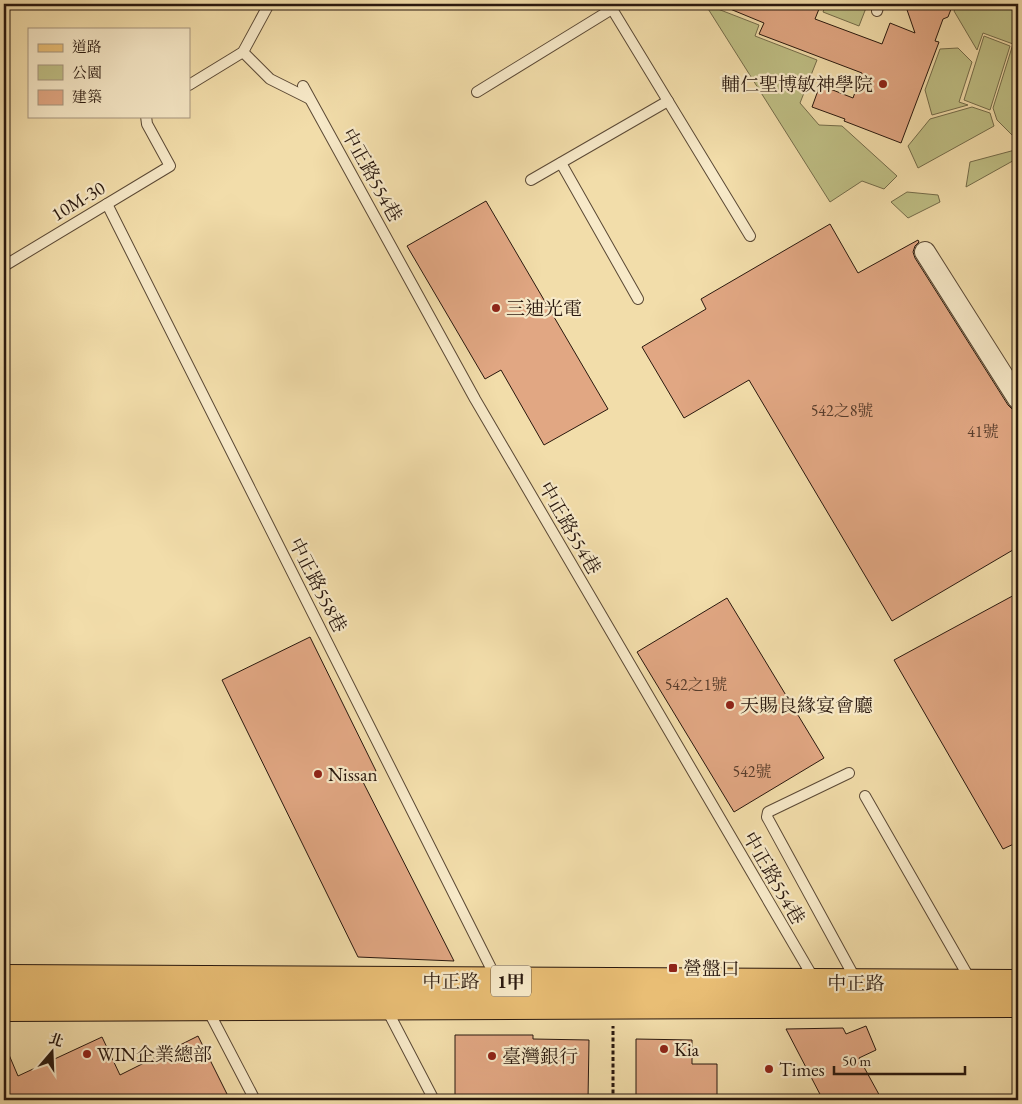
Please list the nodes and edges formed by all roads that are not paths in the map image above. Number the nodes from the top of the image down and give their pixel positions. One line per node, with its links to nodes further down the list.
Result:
1 (270, 4): 3 (lane)
2 (611, 6): 5 (lane); 6 (lane)
3 (243, 52): 4 (lane); 20 (lane, 中正路554巷)
4 (190, 84)
5 (477, 92)
6 (668, 101): 8 (lane); 11 (lane)
7 (146, 118): 10 (lane, 10M-30)
8 (561, 163): 9 (lane); 14 (lane)
9 (531, 180)
10 (107, 204): 13 (lane, 10M-30); 19 (lane, 中正路558巷)
11 (750, 236)
12 (925, 252): 15 (street)
13 (4, 266)
14 (638, 299)
15 (1017, 394)
16 (849, 773): 21 (lane)
17 (865, 796): 22 (lane)
18 (4, 980): 24 (main road, 中正路 / 1甲)
19 (498, 981): 20 (main road, 中正路 / 1甲); 24 (main road, 中正路 / 1甲)
20 (816, 982): 21 (main road, 中正路 / 1甲)
21 (858, 983): 22 (main road, 中正路 / 1甲)
22 (973, 984): 23 (main road, 中正路 / 1甲)
23 (1018, 984)
24 (380, 993): 25 (main road, 中正路 / 1甲); 27 (main road, 中正路 / 1甲); 29 (lane)
25 (1018, 1003)
26 (4, 1007): 27 (main road, 中正路 / 1甲)
27 (206, 1007): 28 (lane)
28 (255, 1100)
29 (434, 1100)

